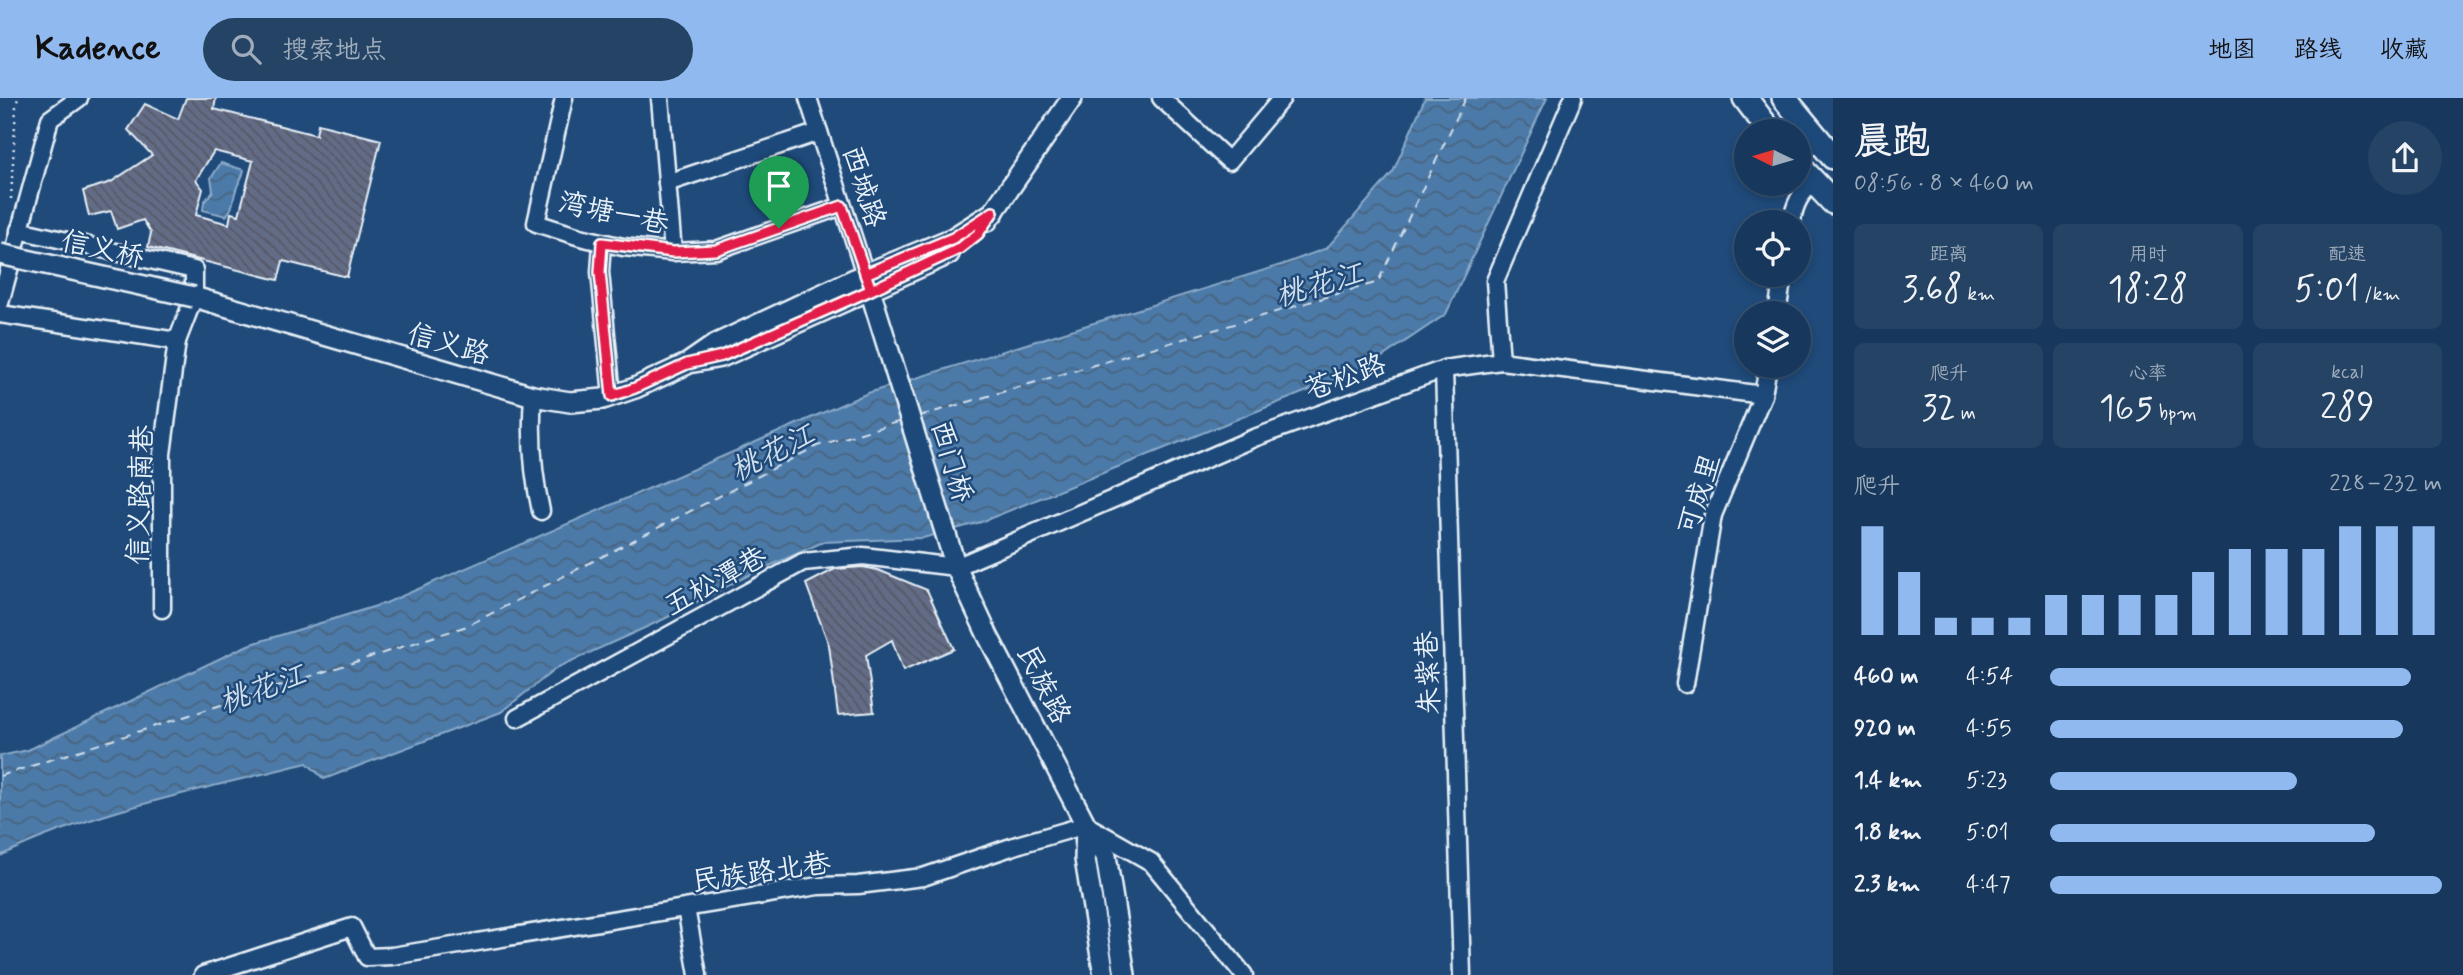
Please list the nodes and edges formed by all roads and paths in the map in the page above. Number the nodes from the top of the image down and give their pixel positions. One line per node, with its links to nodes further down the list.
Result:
1 (18, 98): 17 (path)
2 (79, 98): 20 (street)
3 (564, 98): 21 (street, 湾塘一巷)
4 (660, 98): 16 (street)
5 (808, 98): 13 (street, 西城路)
6 (1072, 98): 24 (main road, 信义路)
7 (1161, 98): 8 (street)
8 (1282, 98)
9 (1573, 98): 29 (street)
10 (1745, 98): 12 (highway)
11 (1784, 98): 14 (highway)
12 (1761, 119)
13 (818, 132): 16 (street); 19 (street, 西城路)
14 (1833, 157)
15 (1811, 179): 18 (highway)
16 (667, 183): 22 (street)
17 (11, 200)
18 (1833, 202)
19 (842, 206): 22 (street, 湾塘一巷); 24 (street, 西城路)
20 (19, 230): 25 (street); 26 (street)
21 (602, 243): 22 (street, 湾塘一巷); 34 (street)
22 (673, 252)
23 (0, 254): 25 (main road, 信义桥, bridge)
24 (868, 282): 31 (main road, 西城路); 34 (main road, 信义路)
25 (194, 296): 28 (street, 信义路南巷); 33 (main road, 信义路)
26 (0, 303)
27 (0, 314): 28 (street)
28 (177, 341): 38 (street, 信义路南巷)
29 (1501, 361): 30 (street, 苍松路); 35 (street, 苍松路)
30 (1444, 369): 37 (street, 苍松路); 48 (street, 朱紫巷)
31 (897, 371): 37 (main road, 西门桥)
32 (1766, 378): 35 (street, 可成里)
33 (533, 396): 34 (main road, 信义路); 36 (street)
34 (612, 396)
35 (1763, 396): 39 (street, 可成里)
36 (541, 510)
37 (956, 567): 40 (street, 五松潭巷); 41 (main road, 民族路)
38 (162, 609)
39 (1685, 684)
40 (517, 718)
41 (1086, 825): 42 (street, 民族路北巷); 45 (main road, 民族路); 46 (main road, 民族路); 47 (street)
42 (686, 908): 43 (street, 民族路北巷); 44 (street)
43 (203, 975)
44 (698, 975)
45 (1104, 975)
46 (1125, 975)
47 (1244, 975)
48 (1462, 975)

